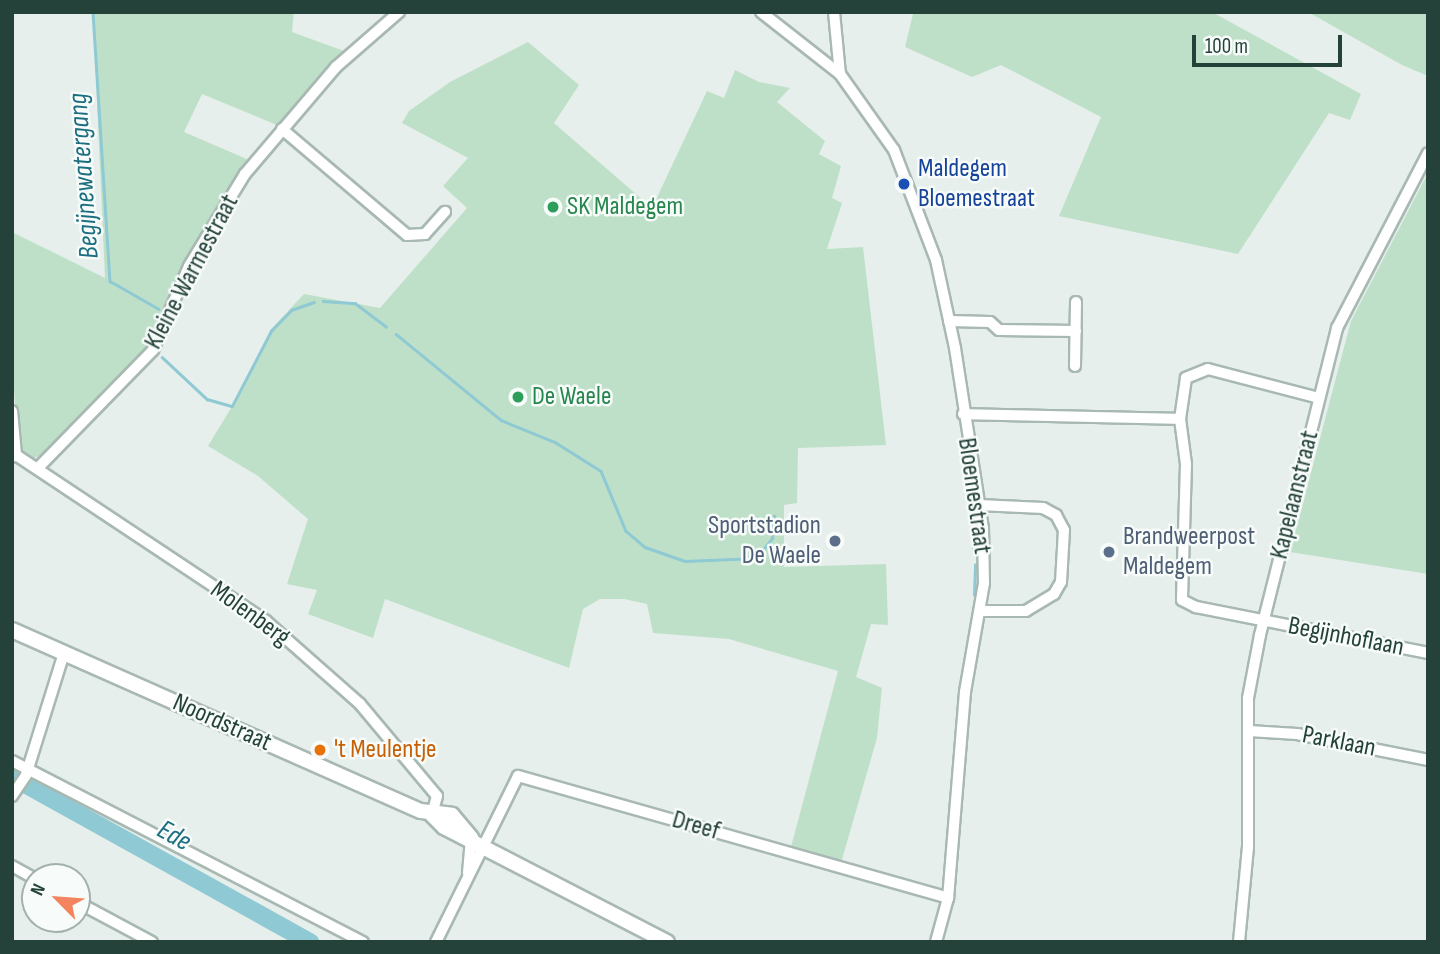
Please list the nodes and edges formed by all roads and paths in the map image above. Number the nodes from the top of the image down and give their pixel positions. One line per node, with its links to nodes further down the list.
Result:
1 (399, 12): 5 (street, Kleine Warmestraat)
2 (761, 12): 4 (street, Bloemestraat)
3 (834, 12): 4 (street)
4 (840, 75): 9 (street, Bloemestraat)
5 (282, 129): 7 (street); 17 (street, Kleine Warmestraat)
6 (1428, 153): 12 (street, Kapelaanstraat)
7 (446, 212)
8 (1076, 302): 10 (street)
9 (949, 321): 10 (street); 14 (street, Bloemestraat)
10 (1076, 331): 11 (street)
11 (1075, 366)
12 (1319, 398): 15 (street); 20 (street, Kapelaanstraat)
13 (12, 411): 16 (street)
14 (963, 414): 15 (street); 18 (street, Bloemestraat)
15 (1180, 419): 20 (street, Begijnhoflaan)
16 (14, 456): 17 (street, Molenberg)
17 (38, 468): 29 (street, Molenberg)
18 (979, 505): 19 (street, Bloemestraat); 19 (street)
19 (981, 611): 31 (street, Bloemestraat)
20 (1264, 621): 23 (street, Begijnhoflaan); 24 (street, Kapelaanstraat)
21 (12, 629): 22 (street, Noordstraat)
22 (64, 653): 27 (street); 29 (street, Noordstraat)
23 (1428, 653)
24 (1249, 732): 25 (street, Parklaan); 38 (street, Kapelaanstraat)
25 (1428, 760)
26 (12, 761): 27 (street)
27 (27, 771): 28 (street); 34 (street)
28 (16, 791)
29 (432, 815): 30 (street, Noordstraat)
30 (477, 842): 31 (street, Dreef); 35 (street); 36 (street, Noordstraat)
31 (948, 898): 37 (street, Bloemestraat)
32 (91, 909): 33 (street)
33 (152, 942)
34 (363, 942)
35 (436, 942)
36 (667, 942)
37 (936, 942)
38 (1239, 942)

